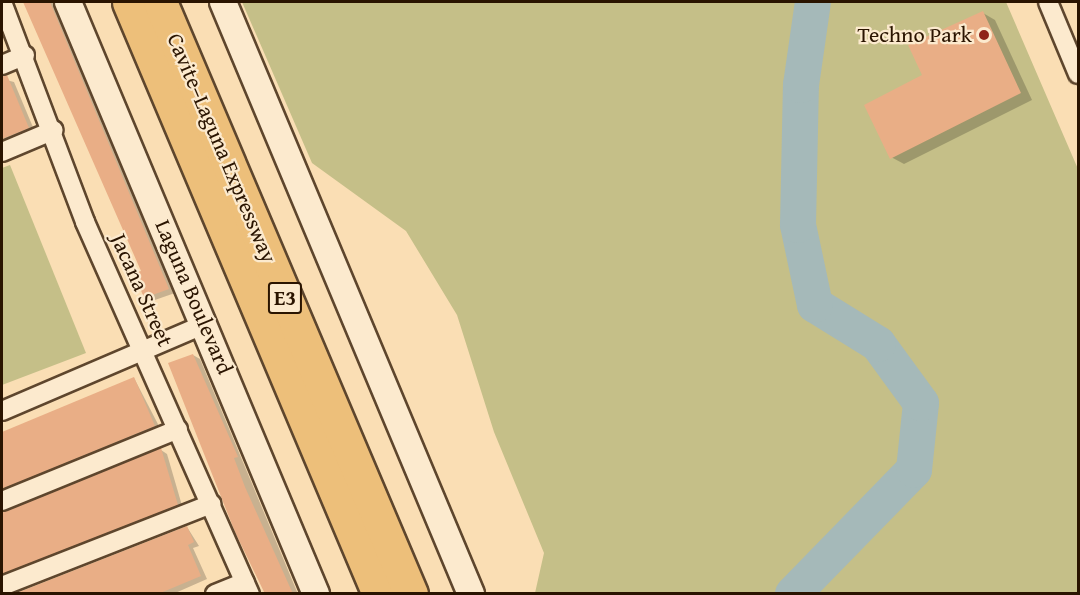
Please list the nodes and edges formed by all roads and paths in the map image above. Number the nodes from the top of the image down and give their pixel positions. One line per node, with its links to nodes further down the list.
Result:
1 (2, 2): 7 (street, Jacana Street)
2 (68, 2): 12 (main road, Laguna Boulevard)
3 (129, 2): 22 (highway, Cavite–Laguna Expressway / E3)
4 (160, 2): 23 (highway, Cavite–Laguna Expressway / E3)
5 (223, 2): 24 (main road)
6 (1048, 2): 9 (street)
7 (25, 55): 8 (street); 10 (street, Jacana Street)
8 (2, 65)
9 (1078, 74)
10 (54, 130): 11 (street); 13 (street, Jacana Street)
11 (2, 152)
12 (206, 324): 13 (street); 21 (main road, Laguna Boulevard)
13 (143, 351): 14 (street); 15 (street, Jacana Street)
14 (2, 411)
15 (178, 429): 16 (street); 17 (street, Jacana Street)
16 (2, 501)
17 (211, 504): 18 (street); 19 (street, Jacana Street)
18 (2, 586)
19 (247, 588): 20 (street)
20 (215, 594)
21 (316, 594)
22 (379, 594)
23 (411, 594)
24 (471, 594)

